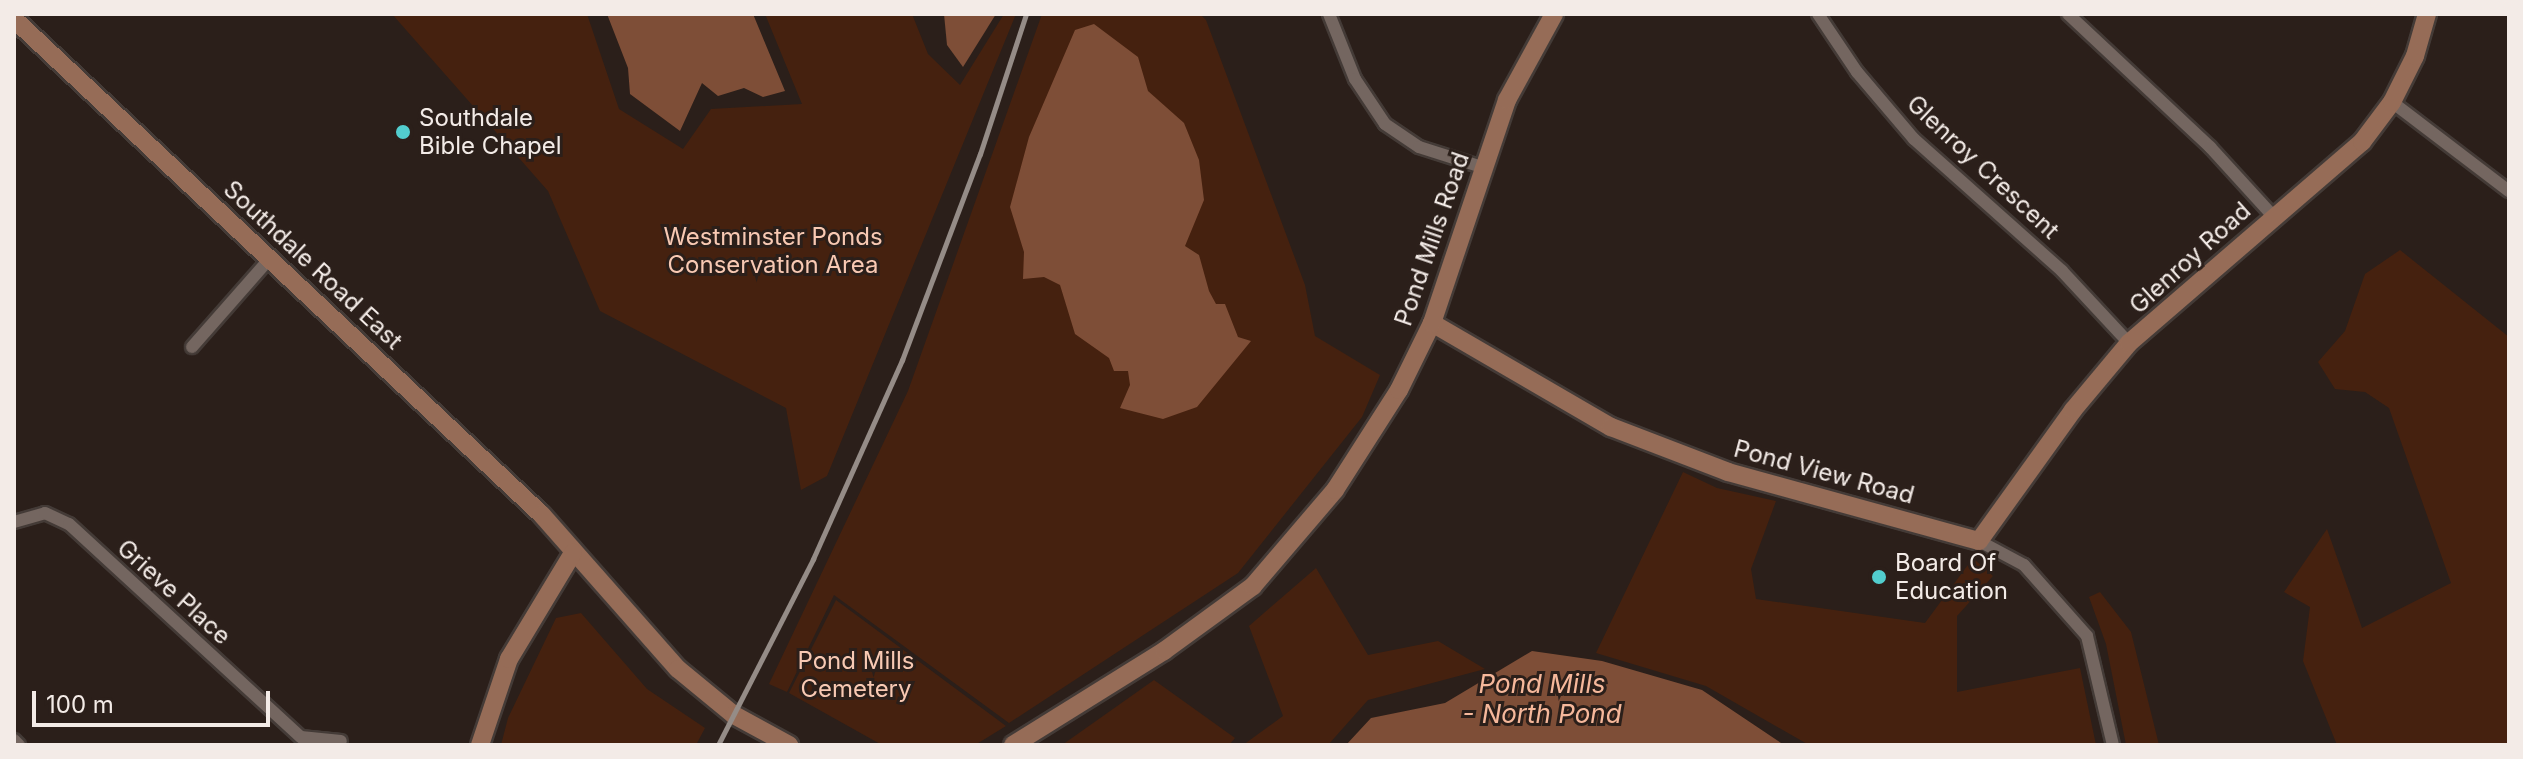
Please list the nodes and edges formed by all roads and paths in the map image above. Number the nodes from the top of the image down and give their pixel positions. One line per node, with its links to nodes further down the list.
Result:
1 (1329, 14): 8 (street)
2 (1554, 14): 8 (main road, Pond Mills Road)
3 (1818, 14): 13 (street, Glenroy Crescent)
4 (2068, 14): 10 (street)
5 (2427, 14): 7 (main road, Glenroy Road)
6 (14, 19): 11 (main road, Southdale Road East)
7 (2392, 102): 9 (street); 10 (main road, Glenroy Road)
8 (1482, 167): 12 (main road, Pond Mills Road)
9 (2509, 191)
10 (2272, 215): 13 (main road, Glenroy Road)
11 (271, 257): 14 (street); 17 (main road, Southdale Road East)
12 (1432, 323): 16 (main road, Pond View Road); 23 (main road, Pond Mills Road)
13 (2129, 343): 16 (main road, Glenroy Road)
14 (192, 347)
15 (14, 522): 19 (street, Grieve Place)
16 (1979, 541): 24 (street, Pond View Road)
17 (573, 553): 21 (main road); 22 (main road)
18 (14, 740): 20 (street)
19 (341, 741)
20 (19, 745)
21 (480, 745)
22 (789, 745)
23 (1013, 745)
24 (2113, 745)

